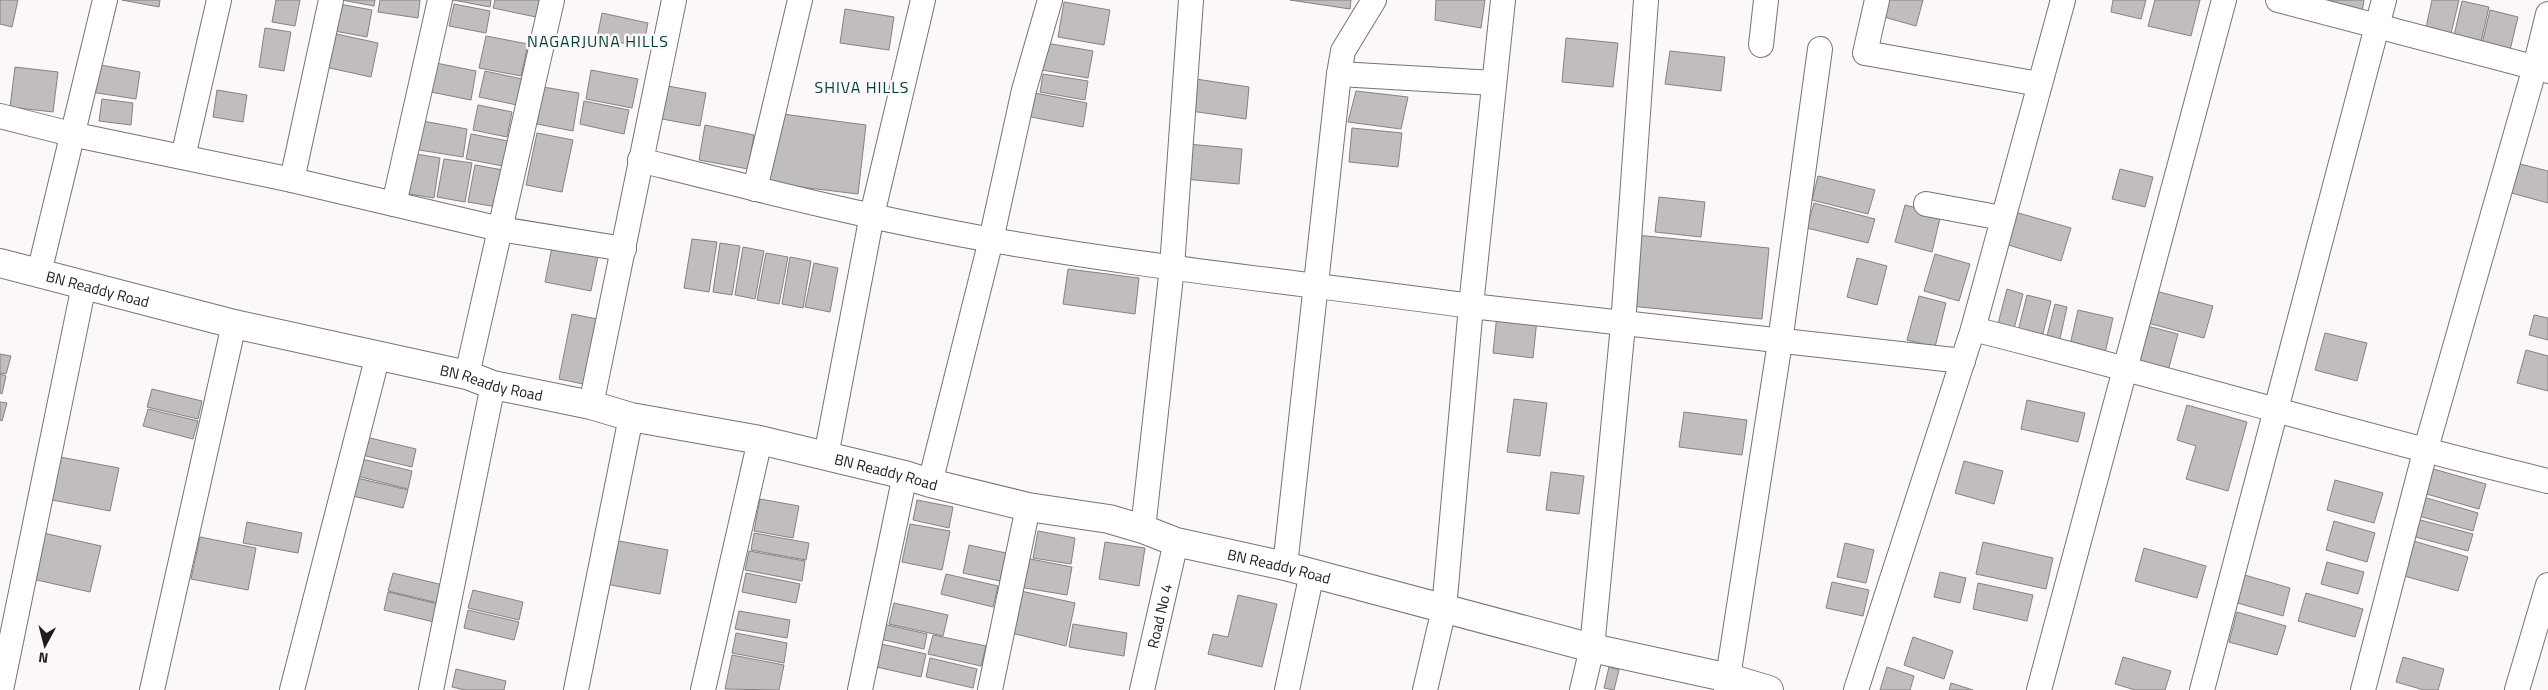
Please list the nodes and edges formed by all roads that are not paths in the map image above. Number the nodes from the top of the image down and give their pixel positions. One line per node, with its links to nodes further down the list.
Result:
1 (105, 0): 29 (street)
2 (219, 0): 30 (street)
3 (332, 0): 32 (street)
4 (440, 0): 34 (street)
5 (552, 0): 38 (street)
6 (674, 0): 31 (street)
7 (800, 0): 33 (street)
8 (923, 0): 36 (street)
9 (1050, 0): 39 (street)
10 (1192, 0): 42 (street)
11 (1374, 0): 25 (street)
12 (1503, 0): 26 (street)
13 (1646, 0): 48 (street)
14 (1766, 0): 22 (street)
15 (1877, 0): 27 (street)
16 (2063, 0): 27 (street)
17 (2224, 0): 53 (street)
18 (2278, 0): 21 (street)
19 (2384, 0): 21 (street)
20 (2548, 14): 24 (street)
21 (2378, 25): 24 (street); 57 (street)
22 (1761, 45)
23 (1820, 49): 50 (street)
24 (2541, 69): 60 (street)
25 (1340, 74): 26 (street); 45 (street)
26 (1494, 83): 46 (street)
27 (2039, 84): 37 (street)
28 (0, 116): 29 (street)
29 (72, 134): 30 (street); 43 (street)
30 (183, 157): 32 (street)
31 (640, 160): 33 (street); 40 (street)
32 (292, 180): 34 (street)
33 (755, 189): 36 (street)
34 (394, 204): 38 (street)
35 (1926, 204): 37 (street)
36 (872, 215): 39 (street); 61 (street)
37 (2002, 218): 49 (street)
38 (500, 229): 40 (street); 54 (street)
39 (991, 240): 42 (street); 62 (street)
40 (624, 249): 56 (street)
41 (0, 263): 43 (street, BN Readdy Road)
42 (1172, 267): 45 (street); 65 (street)
43 (39, 273): 44 (street, BN Readdy Road)
44 (84, 285): 47 (street, BN Readdy Road); 73 (street)
45 (1318, 285): 46 (street); 67 (street)
46 (1471, 306): 48 (street); 70 (street)
47 (234, 324): 51 (street, BN Readdy Road); 74 (street)
48 (1623, 325): 50 (street); 71 (street)
49 (1973, 329): 52 (street); 53 (street)
50 (1780, 342): 52 (street); 72 (street)
51 (378, 355): 54 (street, BN Readdy Road); 75 (street)
52 (1962, 361): 86 (street)
53 (2125, 367): 57 (street); 87 (street)
54 (467, 375): 55 (street, BN Readdy Road)
55 (493, 386): 56 (street, BN Readdy Road); 76 (street)
56 (591, 405): 58 (street, BN Readdy Road)
57 (2276, 410): 60 (street); 88 (street)
58 (631, 417): 59 (street, BN Readdy Road); 77 (street)
59 (760, 440): 61 (street, BN Readdy Road); 78 (street)
60 (2425, 452): 63 (street); 89 (street)
61 (826, 456): 62 (street, BN Readdy Road)
62 (917, 479): 64 (street, BN Readdy Road); 79 (street)
63 (2548, 482)
64 (1028, 507): 65 (street, BN Readdy Road); 80 (street)
65 (1143, 529): 66 (street, BN Readdy Road)
66 (1176, 542): 67 (street, BN Readdy Road); 81 (street, Road No 4)
67 (1285, 566): 68 (street, BN Readdy Road)
68 (1312, 573): 70 (street, BN Readdy Road); 82 (street)
69 (2548, 585): 90 (street)
70 (1444, 609): 71 (street, BN Readdy Road); 83 (street)
71 (1592, 648): 72 (street, BN Readdy Road); 84 (street)
72 (1728, 684): 85 (street, BN Readdy Road)
73 (1, 690)
74 (152, 690)
75 (292, 690)
76 (431, 690)
77 (576, 690)
78 (703, 690)
79 (860, 690)
80 (990, 690)
81 (1142, 690)
82 (1287, 690)
83 (1425, 690)
84 (1582, 690)
85 (1769, 690)
86 (1856, 690)
87 (2039, 690)
88 (2202, 690)
89 (2363, 690)
90 (2517, 690)

